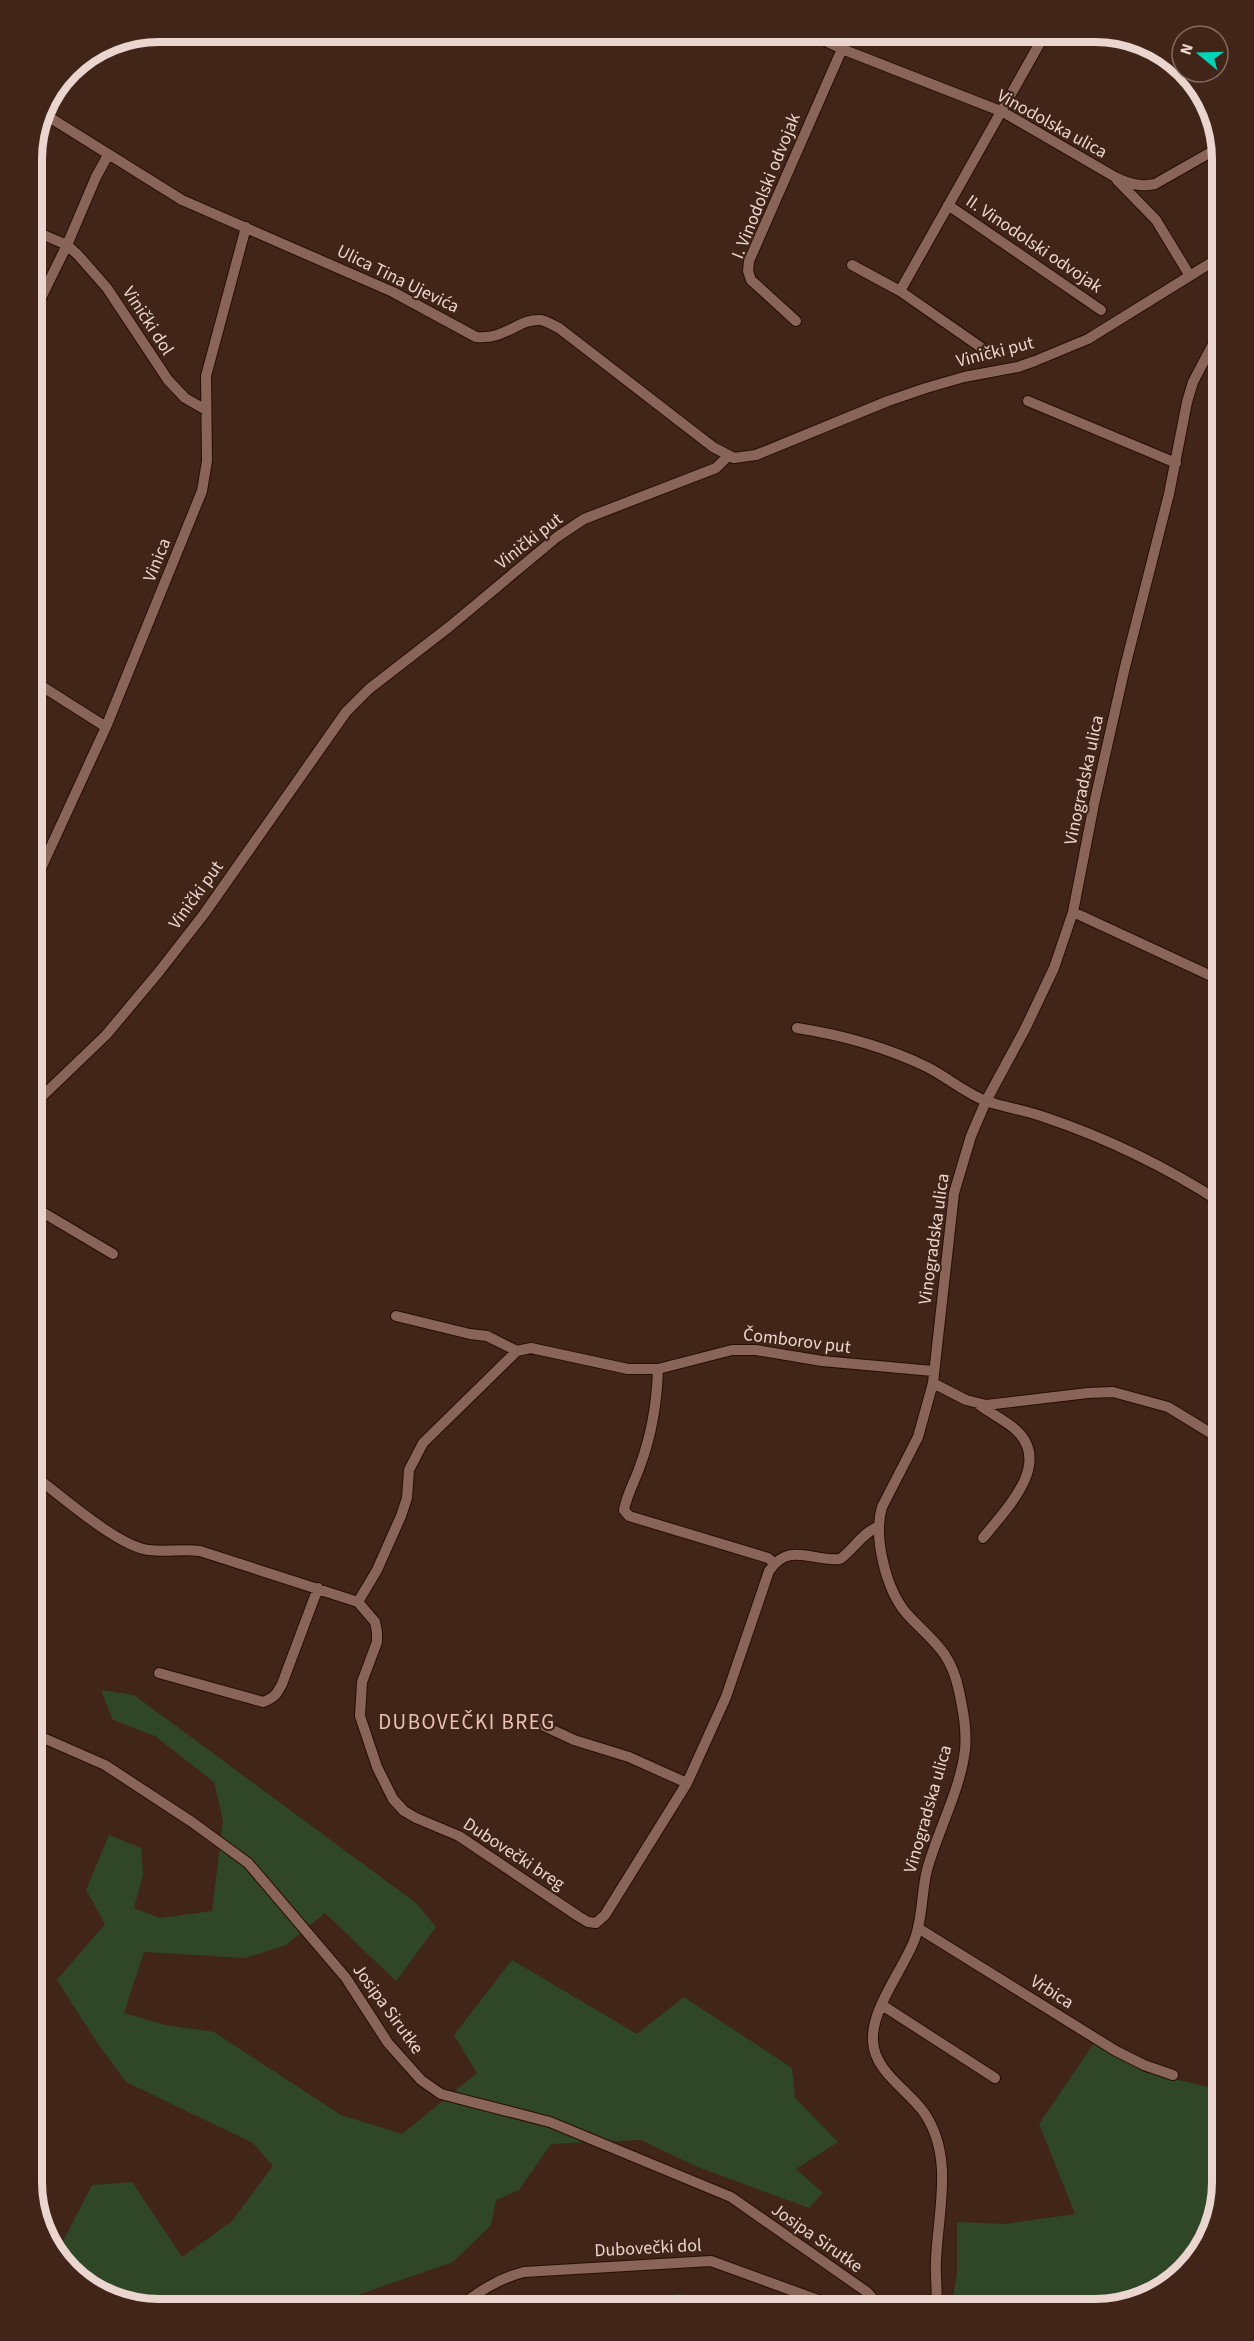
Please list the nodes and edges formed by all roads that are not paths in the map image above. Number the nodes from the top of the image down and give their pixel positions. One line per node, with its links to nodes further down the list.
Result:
1 (828, 42): 3 (street, Vinodolska ulica)
2 (1041, 42): 4 (street, II. Vinodolski odvojak)
3 (842, 49): 4 (street, Vinodolska ulica); 19 (street, I. Vinodolski odvojak)
4 (1003, 111): 8 (street, Vinodolska ulica); 9 (street, II. Vinodolski odvojak)
5 (50, 118): 7 (street, Ulica Tina Ujevića)
6 (1212, 152): 8 (street, Vinodolska ulica)
7 (108, 155): 10 (street, Ulica Tina Ujevića); 12 (street)
8 (1115, 177): 15 (street, Vinodolska ulica)
9 (948, 205): 16 (street, II. Vinodolski odvojak); 18 (street, II. Vinodolski odvojak)
10 (246, 227): 23 (street, Vinica); 24 (street, Ulica Tina Ujevića)
11 (42, 234): 12 (street, Vinički dol)
12 (67, 245): 17 (street); 23 (street, Vinički dol)
13 (1212, 262): 15 (street, Vinički put)
14 (852, 265): 16 (street)
15 (1190, 276): 24 (street, Vinički put)
16 (900, 291): 21 (street)
17 (42, 296)
18 (1101, 310)
19 (796, 321)
20 (1212, 346): 25 (street, Vinogradska ulica)
21 (989, 352)
22 (1028, 400): 25 (street)
23 (206, 410): 27 (street, Vinica)
24 (728, 456): 32 (street, Vinički put)
25 (1176, 463): 29 (street, Vinogradska ulica)
26 (42, 686): 27 (street)
27 (106, 727): 28 (street, Vinica)
28 (42, 866)
29 (1073, 912): 30 (street); 33 (street, Vinogradska ulica)
30 (1212, 976)
31 (797, 1028): 33 (street)
32 (42, 1096)
33 (986, 1101): 34 (street); 40 (street, Vinogradska ulica)
34 (1212, 1197)
35 (42, 1212): 36 (street)
36 (113, 1254)
37 (396, 1316): 38 (street, Čomborov put)
38 (518, 1351): 39 (street, Čomborov put); 49 (street)
39 (658, 1369): 40 (street, Čomborov put); 47 (street)
40 (933, 1371): 41 (street, Vinogradska ulica)
41 (933, 1383): 42 (street); 45 (street, Vinogradska ulica)
42 (977, 1403): 43 (street); 46 (street)
43 (1212, 1434)
44 (42, 1482): 48 (street)
45 (878, 1527): 47 (street); 54 (street, Vinogradska ulica)
46 (983, 1538)
47 (774, 1563): 53 (street, Dubovečki breg)
48 (318, 1588): 49 (street); 50 (street)
49 (358, 1602): 53 (street, Dubovečki breg)
50 (159, 1673)
51 (544, 1726): 53 (street)
52 (42, 1737): 60 (street, Josipa Sirutke)
53 (687, 1783)
54 (918, 1928): 55 (street, Vinogradska ulica); 56 (street, Vrbica)
55 (882, 2006): 57 (street); 61 (street, Vinogradska ulica)
56 (1173, 2075)
57 (995, 2078)
58 (470, 2299): 59 (street, Dubovečki dol)
59 (816, 2299)
60 (873, 2299)
61 (936, 2299)

